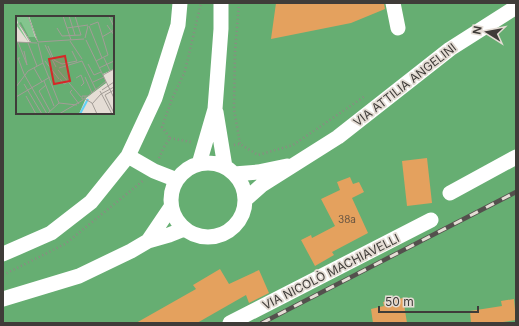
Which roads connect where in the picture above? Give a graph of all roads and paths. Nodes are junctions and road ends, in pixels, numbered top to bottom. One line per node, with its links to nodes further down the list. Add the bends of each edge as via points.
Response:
1 (180, 3): 9 (street, via 178,25 155,98)
2 (221, 3): 7 (street)
3 (239, 3): 8 (path, via 234,109 240,144 258,155)
4 (393, 3): 6 (street)
5 (516, 7): 12 (street, VIA ATTILIA ANGELINI, via 450,49 338,137)
6 (398, 28)
7 (216, 109): 11 (street); 13 (street)
8 (293, 145)
9 (128, 156): 14 (street, via 154,171); 21 (street, via 91,202 51,233)
10 (516, 157): 15 (street)
11 (199, 164): 13 (street, via 217,164); 14 (street, via 187,170)
12 (296, 165): 13 (street, VIA ATTILIA ANGELINI, via 258,172); 16 (street, VIA ATTILIA ANGELINI, via 262,186)
13 (230, 170): 16 (street, via 240,182)
14 (177, 180): 17 (street, via 173,188)
15 (450, 193)
16 (246, 200): 19 (street, via 240,220 233,229 224,234 203,237)
17 (171, 207): 19 (street); 20 (street)
18 (431, 220): 23 (street, VIA NICOLÒ MACHIAVELLI)
19 (184, 229): 20 (street)
20 (148, 241): 22 (street, via 79,276)
21 (3, 254)
22 (3, 299)
23 (230, 323)

